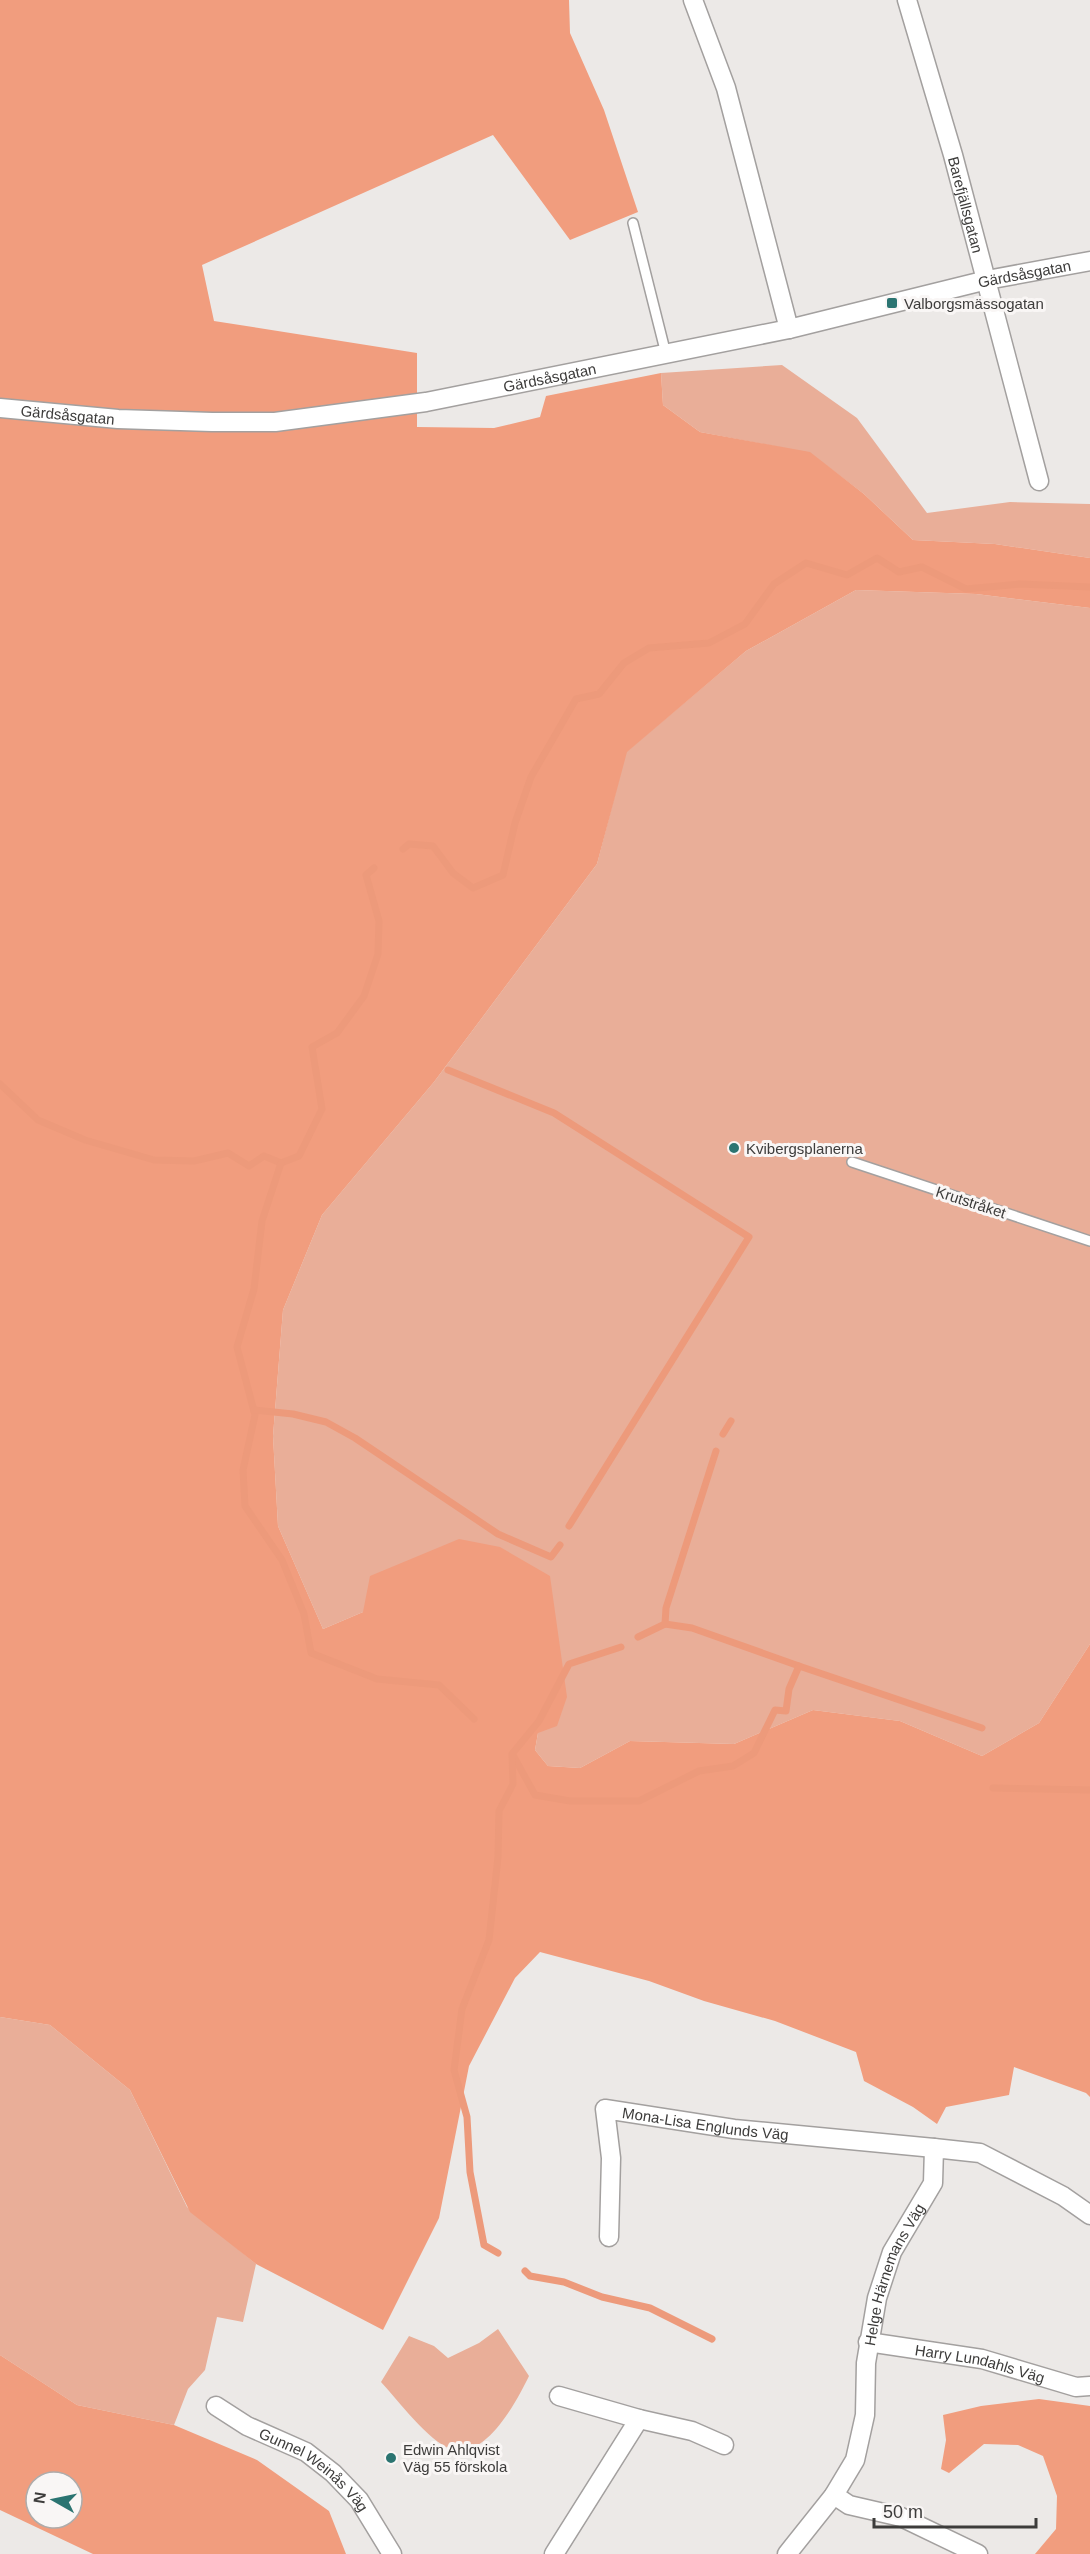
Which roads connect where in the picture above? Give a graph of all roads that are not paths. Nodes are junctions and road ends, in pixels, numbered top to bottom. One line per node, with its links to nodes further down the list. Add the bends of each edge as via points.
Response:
1 (693, 0): 6 (street, via 726,88)
2 (907, 0): 5 (street, Barefjällsgatan)
3 (633, 223): 7 (lane)
4 (1090, 261): 5 (street, Gärdsåsgatan)
5 (987, 280): 6 (street, Gärdsåsgatan); 9 (street, Barefjällsgatan)
6 (789, 329): 7 (street, Gärdsåsgatan)
7 (666, 354): 8 (street, Gärdsåsgatan, via 460,397 275,422 160,422)
8 (0, 408)
9 (1039, 481)
10 (852, 1162): 11 (lane, Krutstråket)
11 (1090, 1241)
12 (934, 2148): 13 (street, via 980,2153 1063,2196); 14 (street, Mona-Lisa Englunds Väg, via 734,2129 605,2109 611,2158); 15 (street, Helge Härnemans Väg, via 933,2183 892,2252)
13 (1090, 2215)
14 (609, 2237)
15 (868, 2342): 16 (street, Harry Lundahls Väg, via 982,2359 1076,2387); 21 (street, Helge Härnemans Väg, via 865,2415 855,2460)
16 (1090, 2386)
17 (559, 2396): 19 (street)
18 (216, 2406): 22 (street, Gunnel Weinås Väg, via 248,2426 306,2452 333,2473 359,2500)
19 (639, 2419): 20 (street, via 692,2431); 23 (street)
20 (724, 2445)
21 (834, 2495): 24 (street, Helge Härnemans Väg); 25 (street, via 849,2505 901,2517)
22 (392, 2554)
23 (554, 2554)
24 (787, 2554)
25 (978, 2554)

